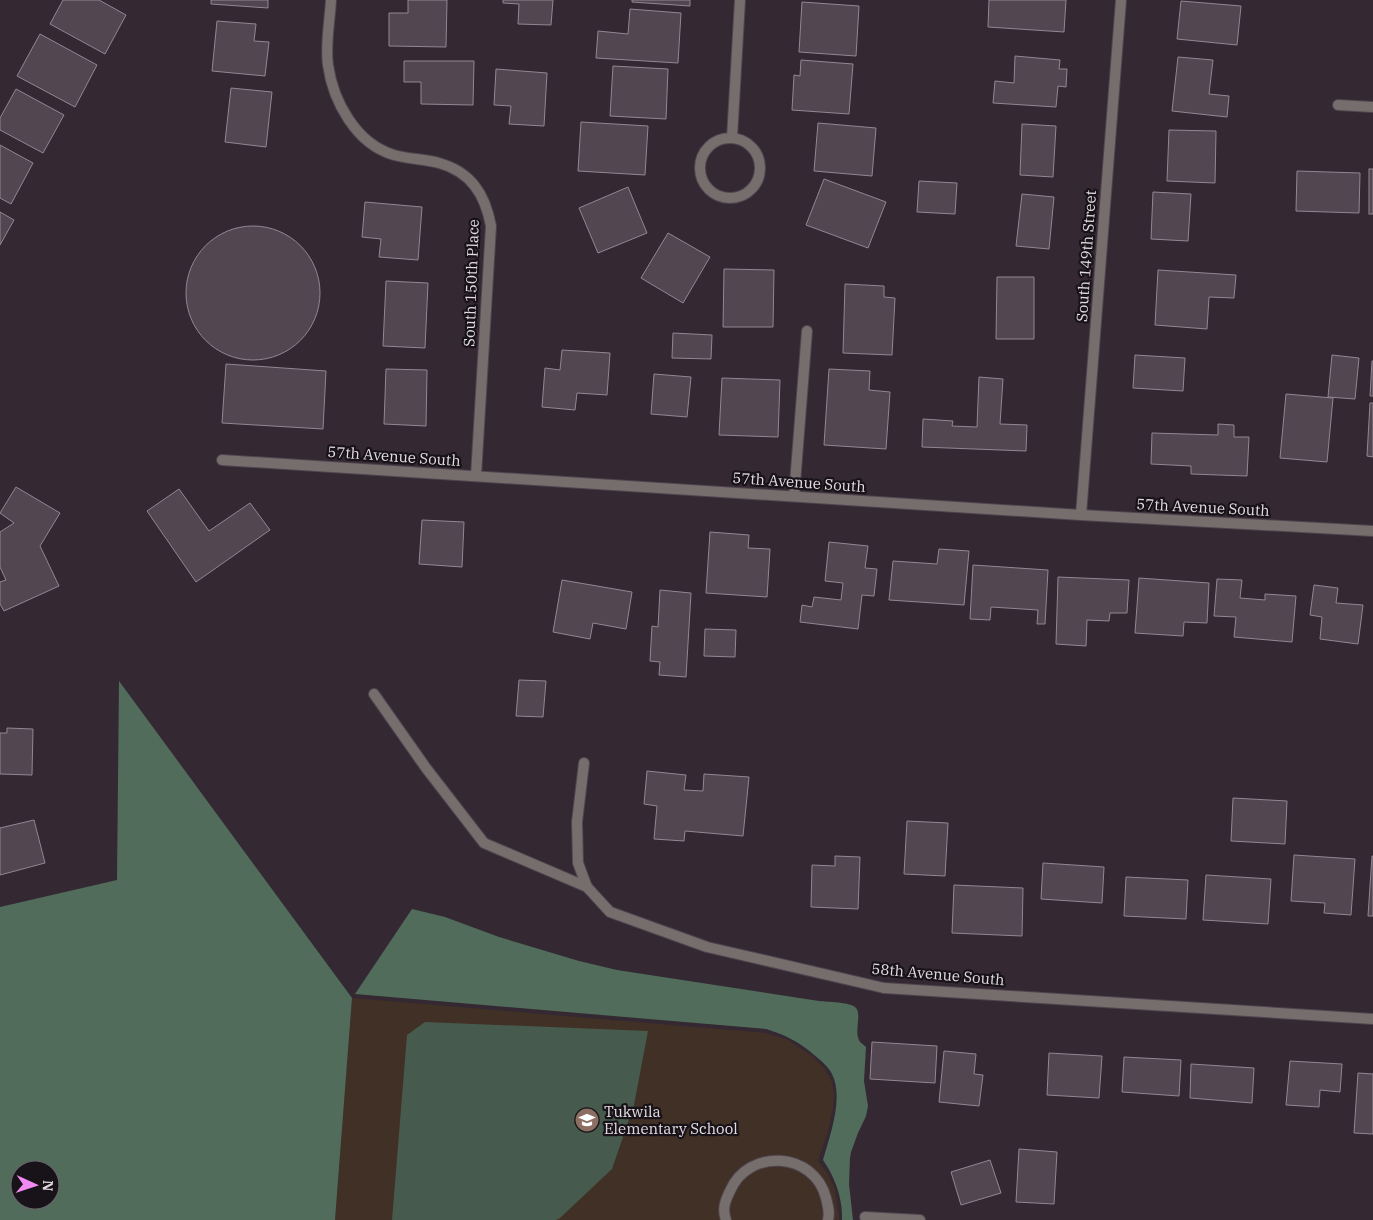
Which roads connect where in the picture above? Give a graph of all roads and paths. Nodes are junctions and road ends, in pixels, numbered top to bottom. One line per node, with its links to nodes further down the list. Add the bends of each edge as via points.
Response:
1 (331, 0): 9 (street, South 150th Place, via 328,64 334,91 346,116 377,148 459,171 473,182 488,210 491,226)
2 (740, 0): 6 (street)
3 (1121, 0): 11 (street, South 149th Street)
4 (1338, 105): 5 (street)
5 (1373, 106)
6 (732, 138): 6 (street, via 720,139 710,145 700,166 708,188 728,198 750,190 760,170 759,158 753,148)
7 (808, 331): 10 (street)
8 (222, 460): 9 (street, 57th Avenue South)
9 (476, 476): 10 (street, 57th Avenue South)
10 (794, 496): 11 (street, 57th Avenue South)
11 (1081, 515): 12 (street, 57th Avenue South)
12 (1373, 531)
13 (374, 694): 15 (street, via 484,843)
14 (584, 763): 15 (street, 58th Avenue South, via 577,822 578,863)
15 (587, 887): 16 (street, 58th Avenue South, via 610,912 707,947 884,988)
16 (1373, 1019)
17 (865, 1217): 20 (street)
18 (726, 1220): 19 (street, via 724,1204 732,1184 744,1171 763,1162 777,1160 800,1165 819,1181 826,1195 830,1213)
19 (828, 1220)
20 (920, 1220)

